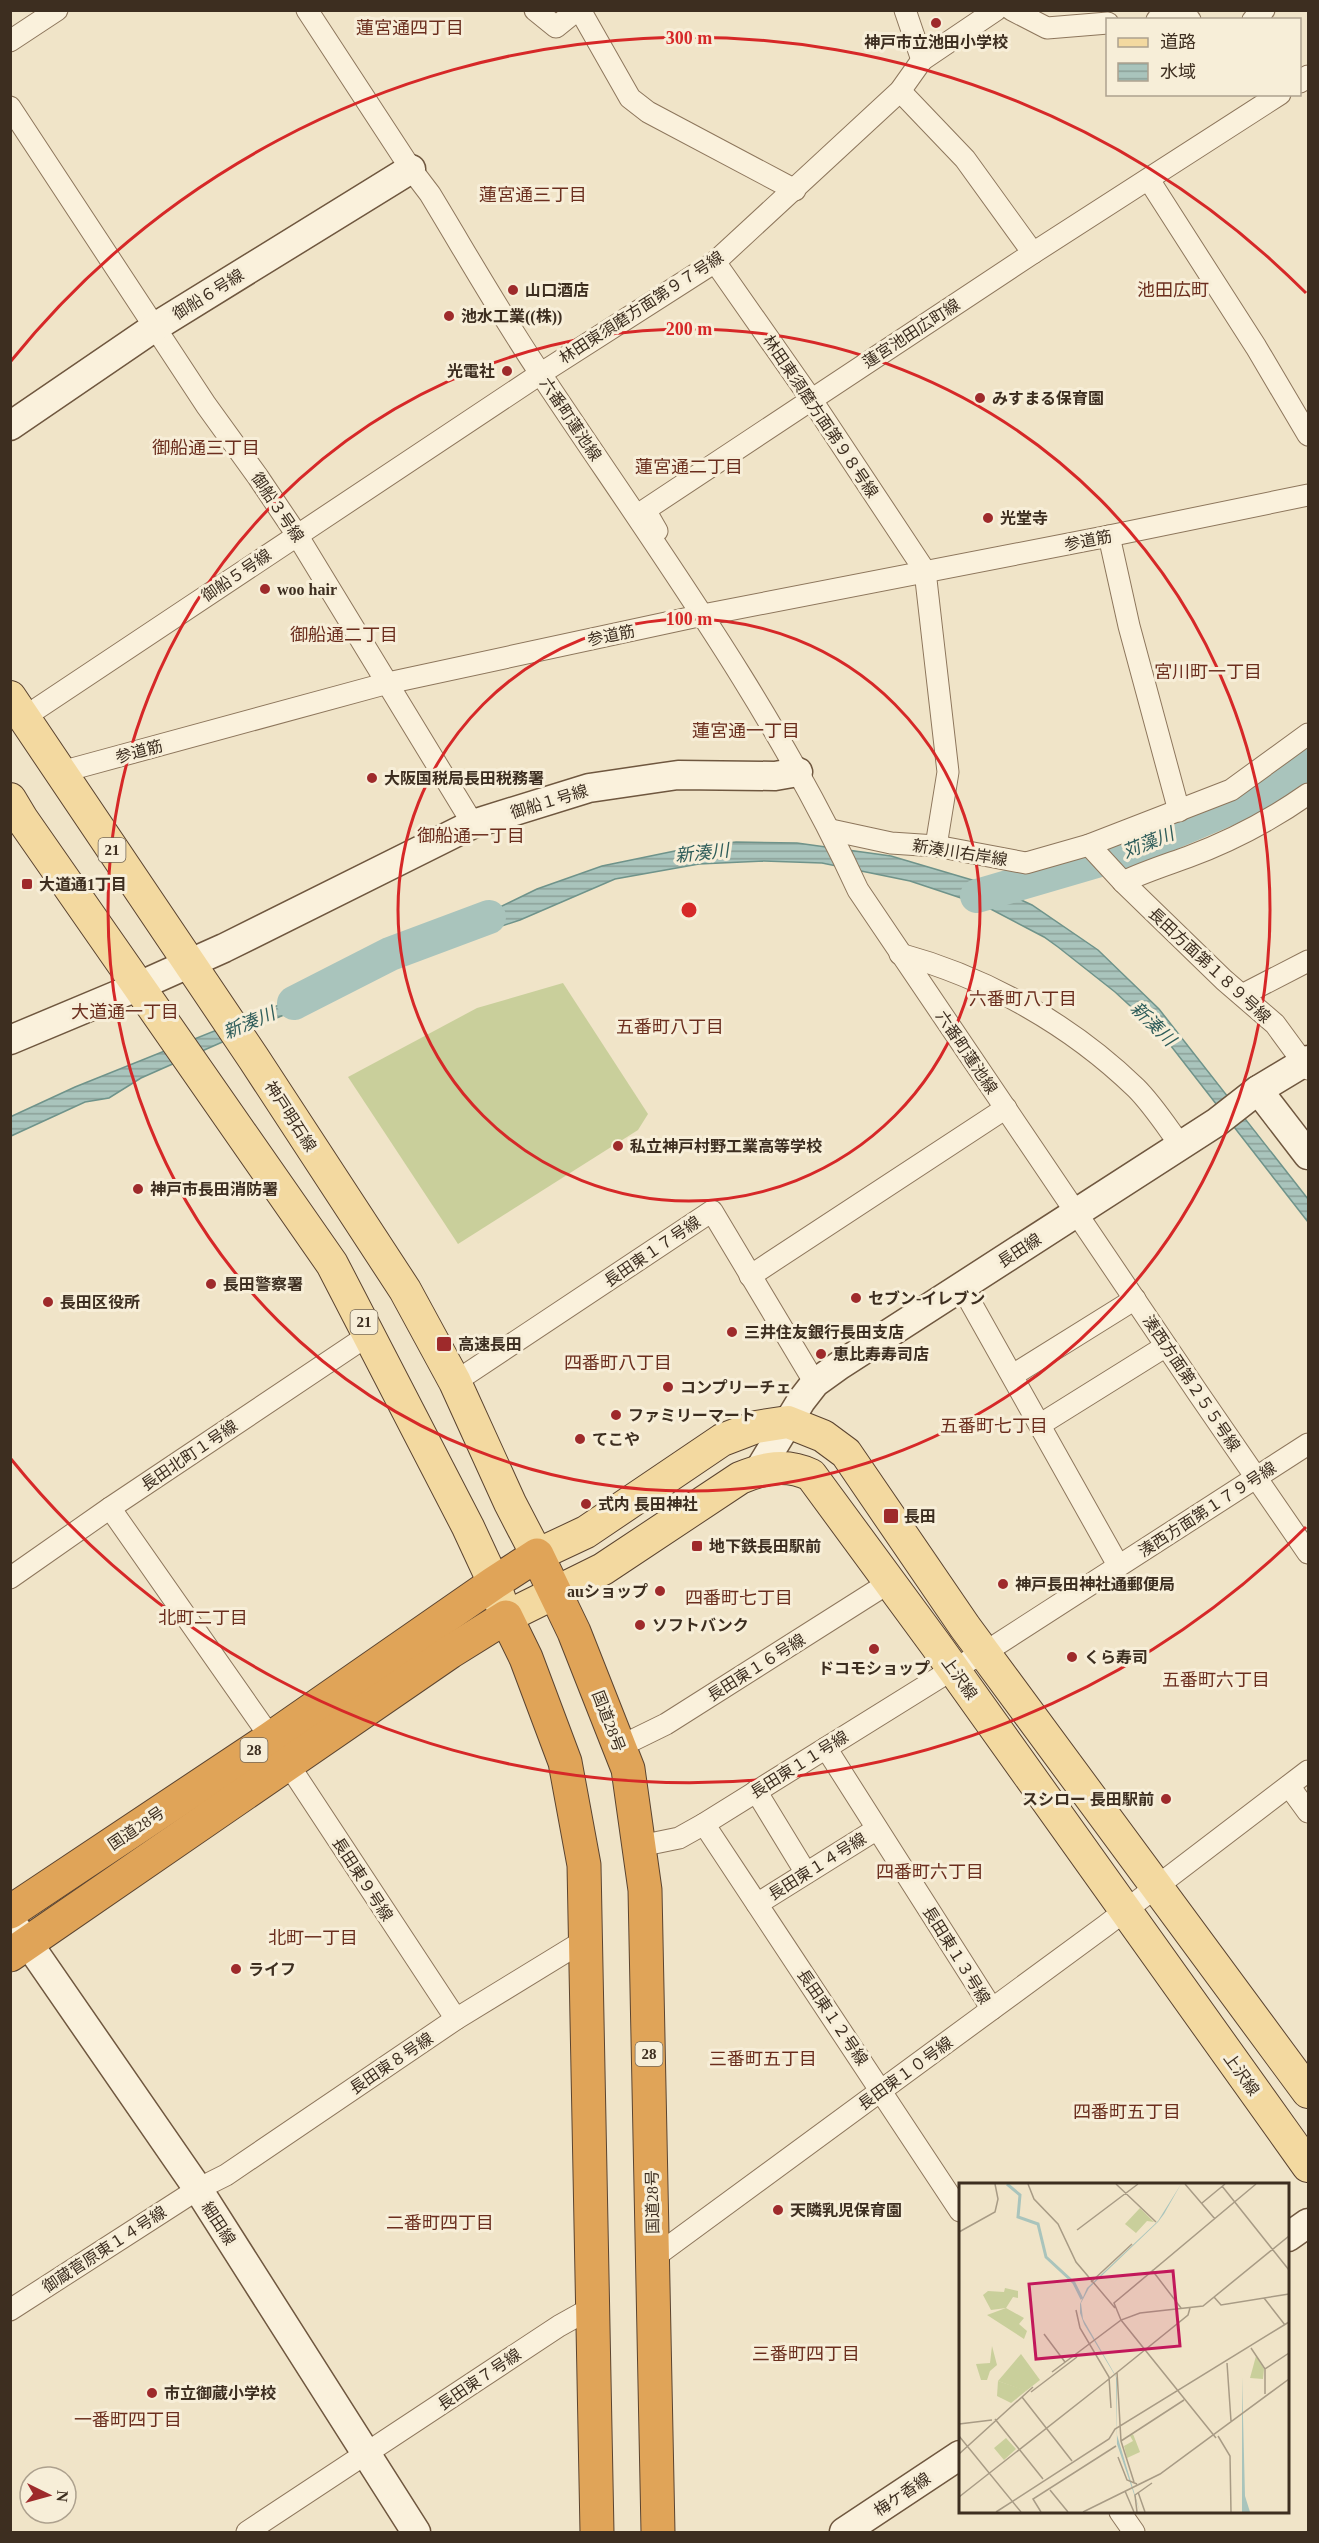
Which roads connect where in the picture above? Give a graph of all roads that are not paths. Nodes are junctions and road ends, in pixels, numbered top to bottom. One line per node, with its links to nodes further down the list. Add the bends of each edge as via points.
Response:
1 (57, 10): 9 (street)
2 (307, 10): 14 (street, 六番町蓮池線)
3 (535, 10): 4 (street, via 556,27)
4 (579, 10): 16 (street, via 630,98 648,112)
5 (905, 10): 10 (street)
6 (996, 10): 10 (street)
7 (1012, 10): 8 (street, via 1047,28)
8 (1106, 23)
9 (10, 41)
10 (922, 60): 11 (street, 林田東須磨方面第９７号線)
11 (900, 91): 16 (street, 林田東須磨方面第９７号線); 17 (street, via 965,159)
12 (1277, 96): 15 (street, 蓮宮池田広町線)
13 (10, 107): 19 (street, 御船３号線)
14 (411, 169): 19 (street, 御船６号線); 20 (street, 六番町蓮池線)
15 (1149, 180): 17 (street, 蓮宮池田広町線); 23 (street)
16 (795, 190): 18 (street, 林田東須磨方面第９７号線)
17 (1033, 253): 21 (street, 蓮宮池田広町線)
18 (715, 262): 20 (street, 林田東須磨方面第９７号線); 21 (street, 林田東須磨方面第９８号線)
19 (155, 327): 22 (street, 御船６号線); 25 (street, 御船３号線)
20 (540, 374): 25 (street, 御船５号線); 28 (street, 六番町蓮池線)
21 (811, 399): 27 (street, 林田東須磨方面第９８号線); 28 (street, 蓮宮池田広町線, via 645,510)
22 (10, 426)
23 (1308, 435)
24 (1308, 495): 26 (street, 参道筋)
25 (297, 535): 29 (street, 御船３号線); 30 (street, 御船５号線)
26 (1109, 536): 27 (street, 参道筋); 35 (street)
27 (925, 571): 28 (street, 参道筋); 40 (street, via 948,772)
28 (703, 615): 29 (street, 参道筋); 33 (street, 六番町蓮池線)
29 (388, 683): 32 (street, 参道筋); 37 (street, 御船３号線)
30 (17, 707): 32 (main road, 神戸明石線 / 21)
31 (1308, 734): 35 (street, 新湊川右岸線, via 1231,790)
32 (61, 772): 44 (main road, 神戸明石線 / 21)
33 (798, 772): 37 (street, 御船１号線, via 775,776 678,775 589,788); 38 (street, 六番町蓮池線)
34 (1308, 794): 41 (street, via 1244,833 1187,857)
35 (1179, 811): 39 (street, 新湊川右岸線)
36 (14, 815): 46 (main road, 21)
37 (473, 824): 44 (street, 御船１号線)
38 (831, 830): 40 (street, 新湊川右岸線, via 891,843); 42 (street, 六番町蓮池線, via 858,890)
39 (1089, 845): 40 (street, 新湊川右岸線, via 1026,863); 41 (street, 長田方面第１８９号線)
40 (936, 846)
41 (1117, 876): 45 (street, 長田方面第１８９号線)
42 (900, 954): 50 (street, 六番町蓮池線); 51 (street, via 931,962 1027,1005 1087,1045 1137,1090)
43 (1308, 961): 45 (street)
44 (194, 974): 46 (street, 御船１号線); 60 (main road, 神戸明石線 / 21, via 405,1290)
45 (1242, 995): 48 (street, 長田方面第１８９号線, via 1275,1024)
46 (146, 996): 47 (street, 御船１号線); 57 (main road, 21, via 332,1264)
47 (10, 1040)
48 (1307, 1064): 49 (street, 長田線)
49 (1258, 1090): 51 (street, 長田線); 52 (street)
50 (1006, 1108): 53 (street, 六番町蓮池線); 54 (street)
51 (1181, 1146): 53 (street, 長田線)
52 (1308, 1155)
53 (1078, 1213): 55 (street, 長田線); 56 (street, 湊西方面第２５５号線)
54 (750, 1276): 60 (street, 長田東１７号線, via 712,1211); 61 (street, 長田東１７号線)
55 (962, 1287): 59 (street); 61 (street, 長田線)
56 (1135, 1299): 58 (street, 湊西方面第２５５号線); 59 (street)
57 (370, 1334): 67 (street, 長田北町１号線); 73 (main road, 21)
58 (1166, 1346): 63 (street); 66 (street, 湊西方面第２５５号線)
59 (1013, 1375): 63 (street)
60 (455, 1382): 69 (main road, 神戸明石線 / 21)
61 (815, 1383): 62 (street, 長田線)
62 (788, 1422): 65 (street, 長田線); 69 (main road, via 756,1427 722,1440 586,1532); 76 (main road, via 823,1436 846,1453)
63 (1041, 1424): 70 (street)
64 (1308, 1444): 66 (street, 湊西方面第１７９号線)
65 (759, 1470): 72 (main road, 上沢線, via 789,1468 811,1474); 74 (main road, 上沢線, via 740,1478 603,1569)
66 (1255, 1476): 68 (street, 湊西方面第２５５号線); 70 (street, 湊西方面第１７９号線)
67 (110, 1508): 71 (street, 長田北町１号線); 78 (street, 長田東９号線)
68 (1308, 1553)
69 (537, 1555): 73 (highway, 国道28号 / 28); 74 (highway, 国道28号 / 28)
70 (1118, 1565): 76 (street, 湊西方面第１７９号線)
71 (10, 1578)
72 (890, 1582): 77 (main road, 上沢線); 79 (street, 長田東１６号線, via 666,1724)
73 (494, 1583): 75 (main road, 21); 78 (highway, 国道28号 / 28)
74 (554, 1592): 75 (main road, 上沢線); 79 (highway, 国道28号 / 28)
75 (506, 1617): 81 (highway, 国道28号 / 28); 95 (highway, via 526,1658 565,1762 584,1865)
76 (984, 1653): 77 (street, 長田東１１号線); 90 (main road)
77 (953, 1668): 80 (street, 長田東１１号線); 92 (main road, 上沢線)
78 (271, 1738): 81 (street, 長田東９号線); 93 (highway, 国道28号 / 28)
79 (619, 1747): 88 (highway, 国道28号 / 28, via 628,1769)
80 (826, 1748): 84 (street, 長田東１１号線); 87 (street, 長田東１３号線)
81 (288, 1766): 94 (highway, 国道28号 / 28); 97 (street, 長田東９号線)
82 (1308, 1771): 83 (street, 長田東１０号線)
83 (1289, 1786): 85 (street); 90 (street, 長田東１０号線)
84 (756, 1791): 86 (street, 長田東１１号線); 89 (street)
85 (1308, 1812)
86 (704, 1824): 88 (street, 長田東１１号線, via 679,1838); 91 (street, 長田東１２号線)
87 (877, 1829): 89 (street, 長田東１４号線); 96 (street, 長田東１３号線)
88 (640, 1846): 105 (highway, 国道28号 / 28, via 645,1890)
89 (806, 1873): 91 (street, 長田東１４号線)
90 (1157, 1887): 92 (street, 長田東１０号線); 99 (main road)
91 (758, 1904): 98 (street, 長田東１２号線)
92 (1125, 1911): 96 (street, 長田東１０号線); 100 (main road, 上沢線)
93 (10, 1912)
94 (16, 1940): 101 (street, 細田線)
95 (585, 1940): 97 (street, 長田東８号線); 106 (highway)
96 (992, 2009): 98 (street, 長田東１０号線)
97 (456, 2019): 101 (street, 長田東８号線, via 226,2175)
98 (882, 2091): 102 (street, 長田東１２号線); 105 (street, 長田東１０号線)
99 (1308, 2092)
100 (1308, 2166)
101 (198, 2189): 107 (street, 御蔵菅原東１４号線); 108 (street, 細田線)
102 (959, 2209)
103 (1308, 2223): 104 (street)
104 (1289, 2236)
105 (653, 2258): 114 (highway, 国道28号 / 28)
106 (593, 2307): 108 (street, 長田東７号線); 113 (highway)
107 (10, 2310)
108 (367, 2454): 111 (street, 長田東７号線); 112 (street, 細田線)
109 (959, 2456): 115 (street, 梅ケ香線)
110 (1121, 2513): 116 (street)
111 (247, 2532)
112 (416, 2532)
113 (597, 2532)
114 (658, 2532)
115 (844, 2532)
116 (1134, 2532)

